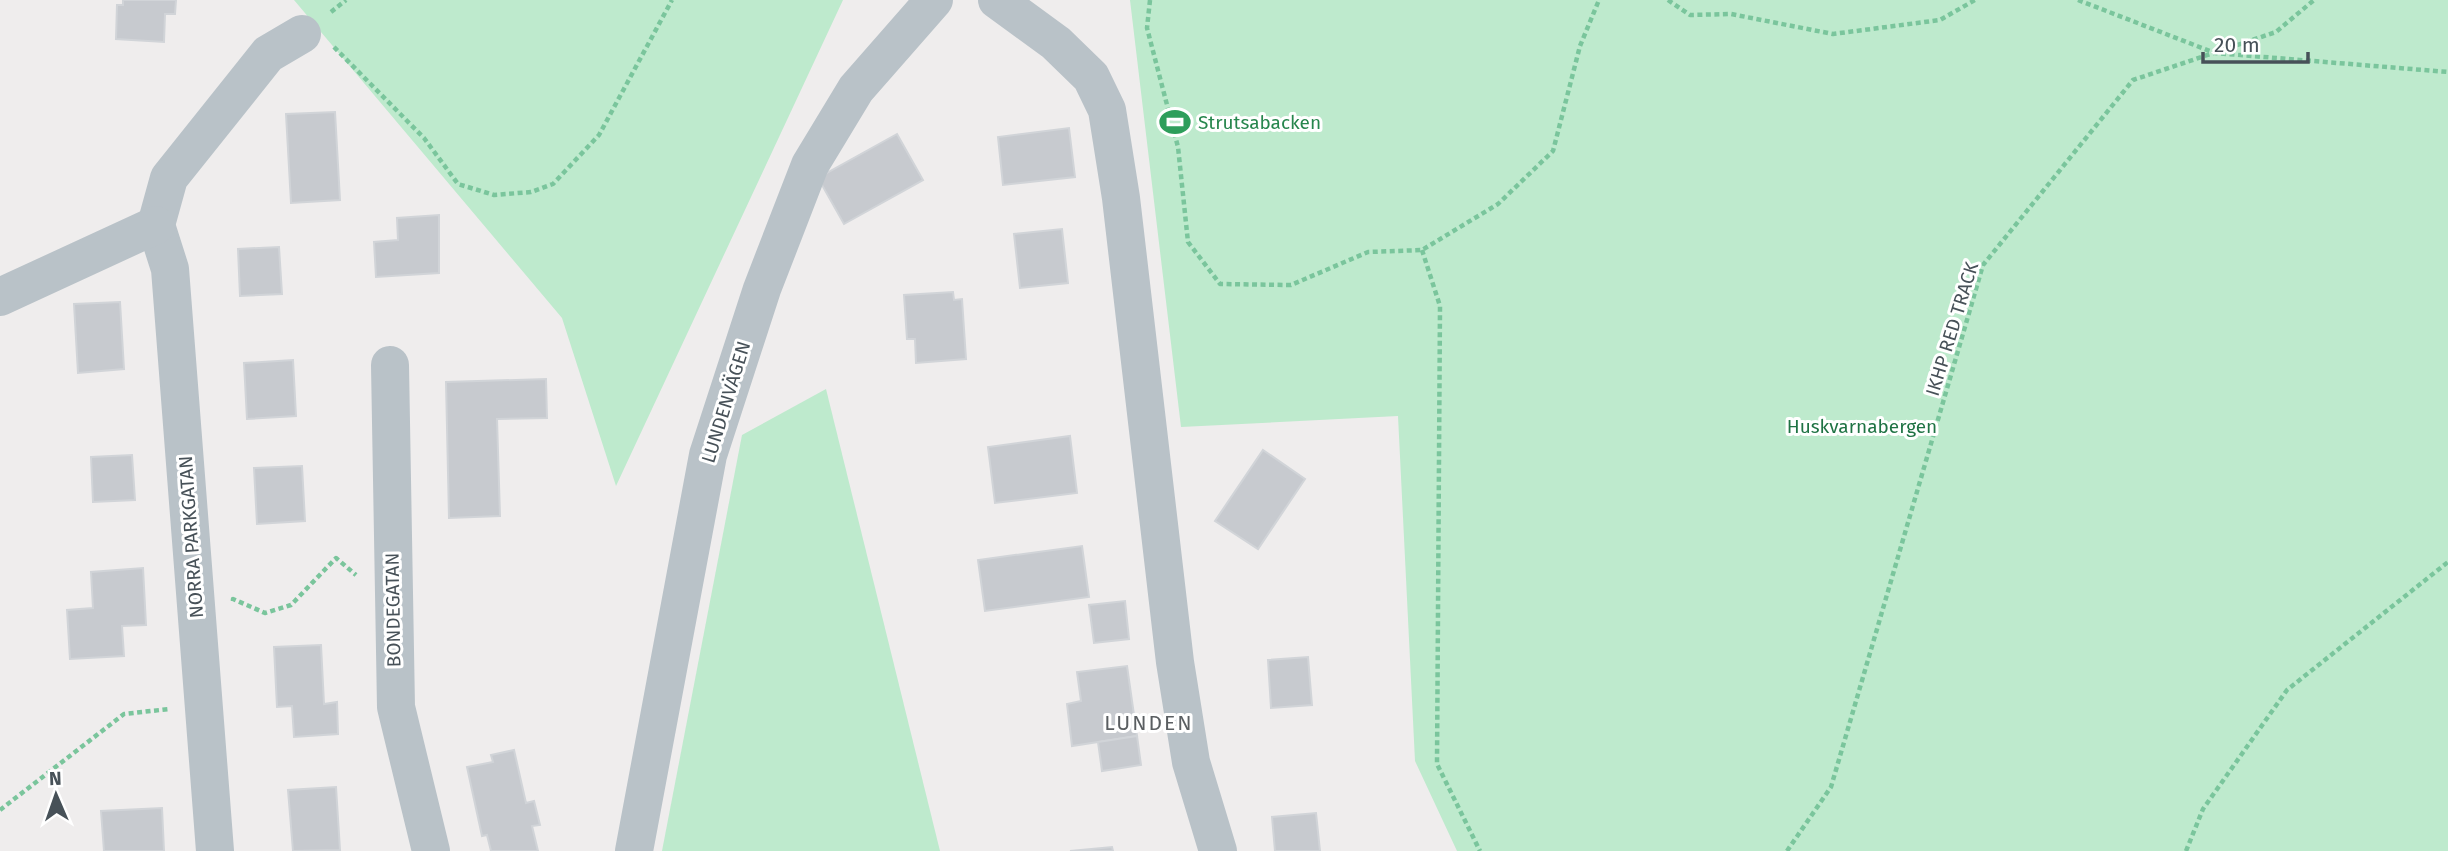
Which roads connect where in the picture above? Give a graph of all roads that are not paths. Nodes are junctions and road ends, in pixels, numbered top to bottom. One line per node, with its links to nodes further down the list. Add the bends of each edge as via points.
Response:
1 (934, 0): 9 (street, LUNDENVÄGEN, via 856,89 810,165 762,289 708,455)
2 (997, 0): 10 (street, via 1056,43 1091,77 1107,110 1175,662 1191,762)
3 (302, 33): 4 (street, via 268,54 169,178)
4 (156, 225): 5 (street); 7 (street, NORRA PARKGATAN, via 170,269)
5 (0, 297)
6 (390, 365): 8 (street, BONDEGATAN, via 396,708)
7 (215, 851)
8 (431, 851)
9 (634, 851)
10 (1218, 851)

